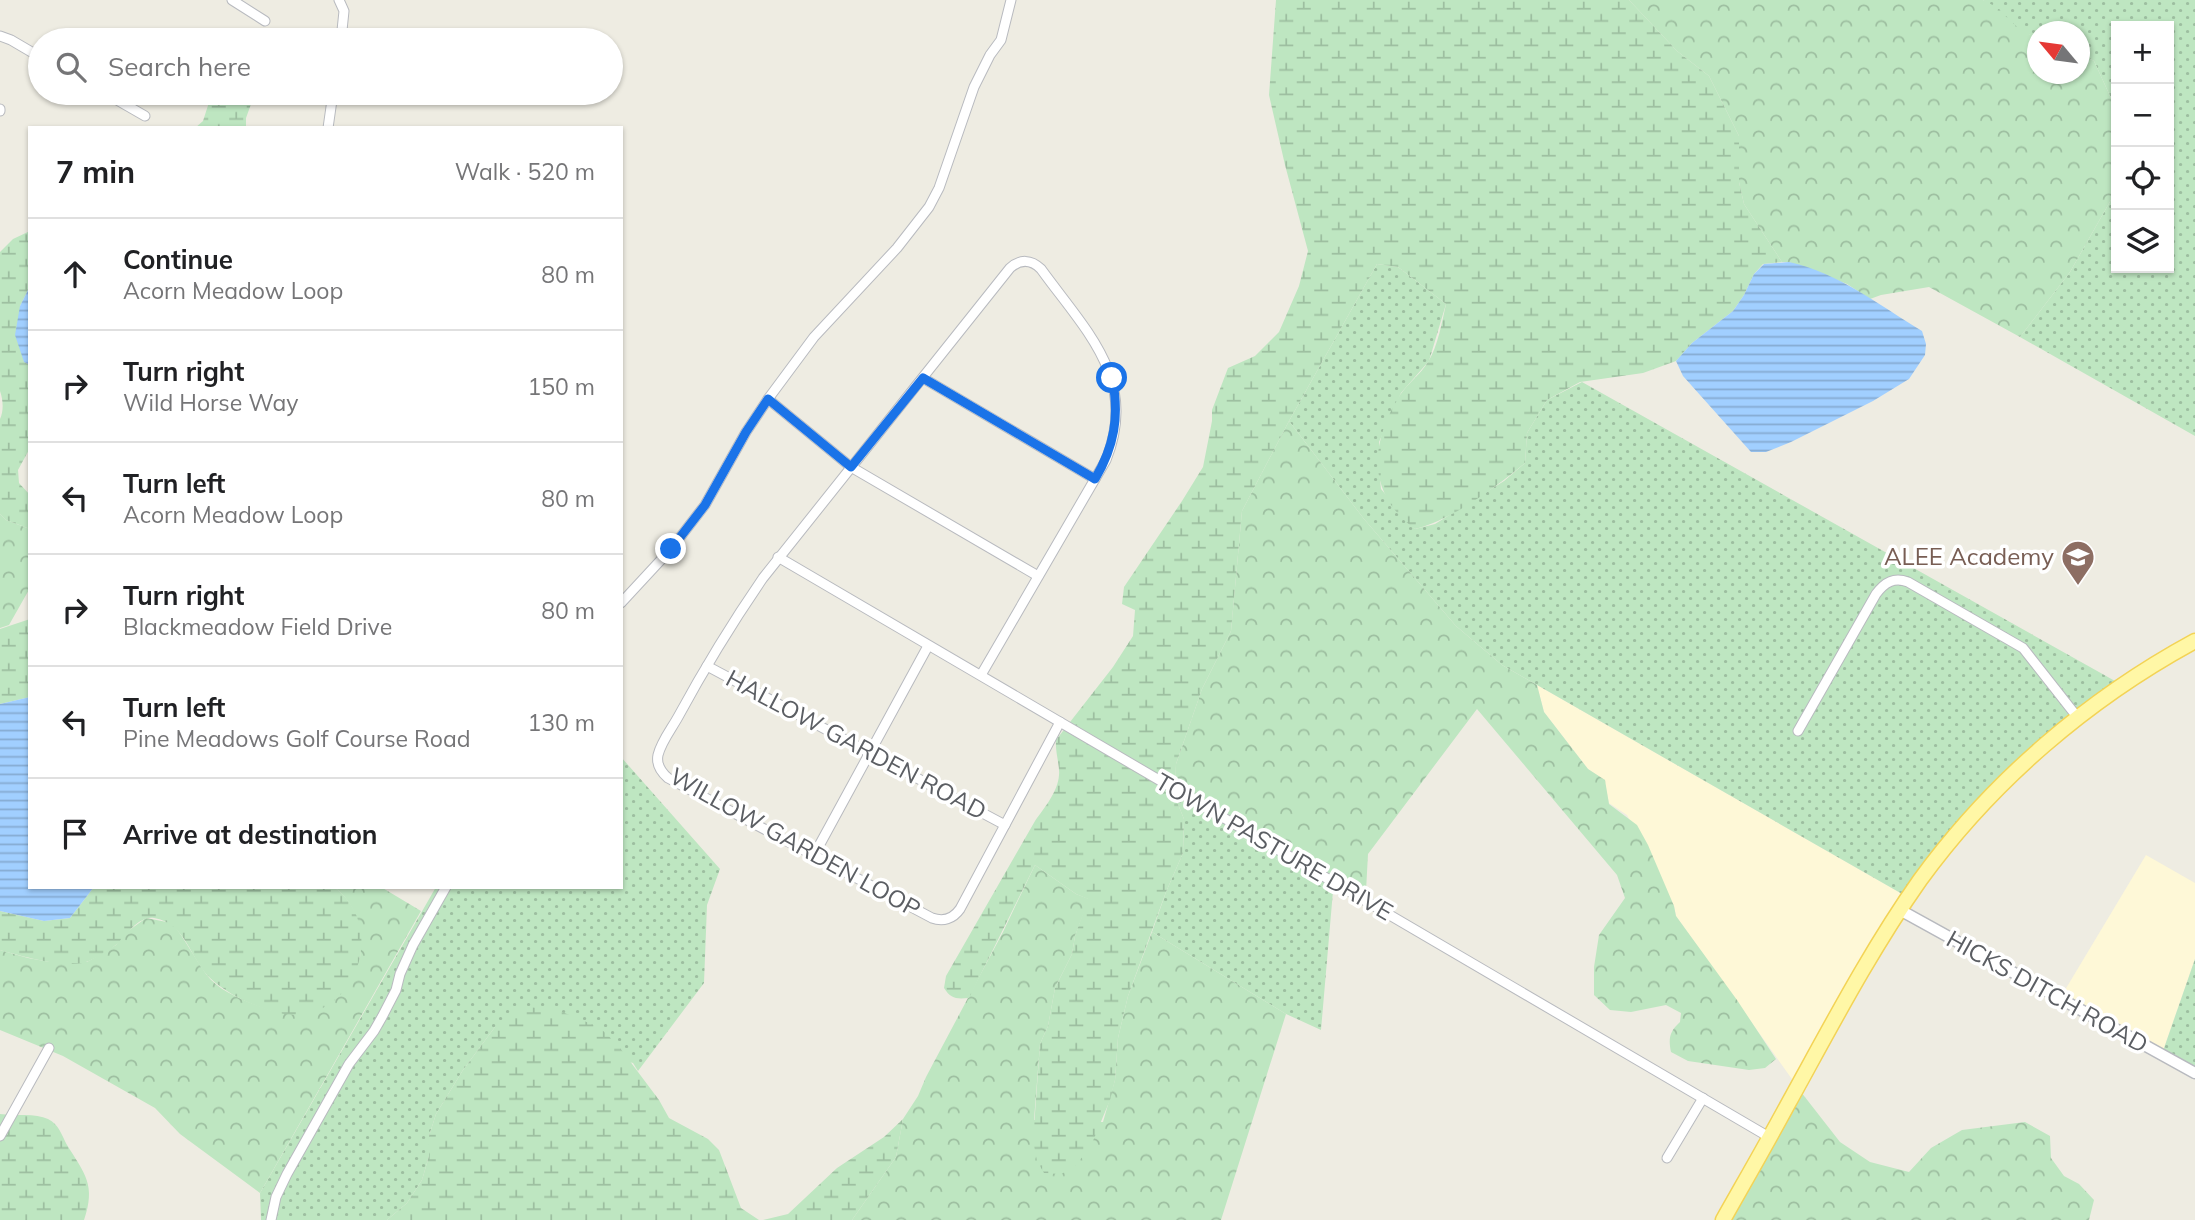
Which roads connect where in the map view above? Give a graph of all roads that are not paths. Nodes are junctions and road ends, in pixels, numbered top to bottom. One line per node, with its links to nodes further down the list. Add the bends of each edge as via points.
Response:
1 (232, 0): 4 (street)
2 (338, 0): 5 (street, via 344,12)
3 (1012, 0): 13 (street, via 1001,40 974,88 929,207 814,337)
4 (265, 21)
5 (342, 28)
6 (0, 36): 7 (street)
7 (28, 51)
8 (126, 105): 10 (street)
9 (331, 105): 11 (street)
10 (145, 116)
11 (328, 126)
12 (923, 378): 14 (street, WILLOW GARDEN LOOP); 15 (street); 15 (street, WILLOW GARDEN LOOP, via 1012,266 1024,261 1036,264 1100,349 1112,378 1115,430)
13 (768, 399): 14 (street); 18 (street, via 705,505)
14 (851, 467): 16 (street, WILLOW GARDEN LOOP); 17 (street)
15 (1095, 479): 17 (street)
16 (778, 557): 20 (street, TOWN PASTURE DRIVE); 21 (street, WILLOW GARDEN LOOP)
17 (1038, 576): 22 (street)
18 (623, 601)
19 (2195, 641): 23 (main road, via 2132,678)
20 (928, 646): 22 (street, TOWN PASTURE DRIVE); 26 (street)
21 (707, 666): 26 (street, HALLOW GARDEN ROAD); 28 (street, WILLOW GARDEN LOOP, via 660,750 659,768 668,778)
22 (981, 676): 24 (street, TOWN PASTURE DRIVE)
23 (2078, 718): 25 (street, via 2023,648 1897,580 1876,594); 30 (main road, via 1990,798)
24 (1060, 722): 27 (street, WILLOW GARDEN LOOP); 33 (street, TOWN PASTURE DRIVE)
25 (1798, 731)
26 (869, 752): 27 (street, HALLOW GARDEN ROAD); 28 (street)
27 (1005, 825): 28 (street, WILLOW GARDEN LOOP, via 958,912 944,920 934,919)
28 (814, 855)
29 (445, 889): 37 (street, via 413,945 382,1017 349,1063 287,1174 275,1197)
30 (1899, 910): 32 (street, HICKS DITCH ROAD); 35 (main road)
31 (49, 1048): 34 (street)
32 (2195, 1073)
33 (1703, 1098): 35 (street, TOWN PASTURE DRIVE); 36 (street)
34 (0, 1136)
35 (1769, 1137): 38 (main road)
36 (1667, 1158)
37 (271, 1220)
38 (1723, 1220)

